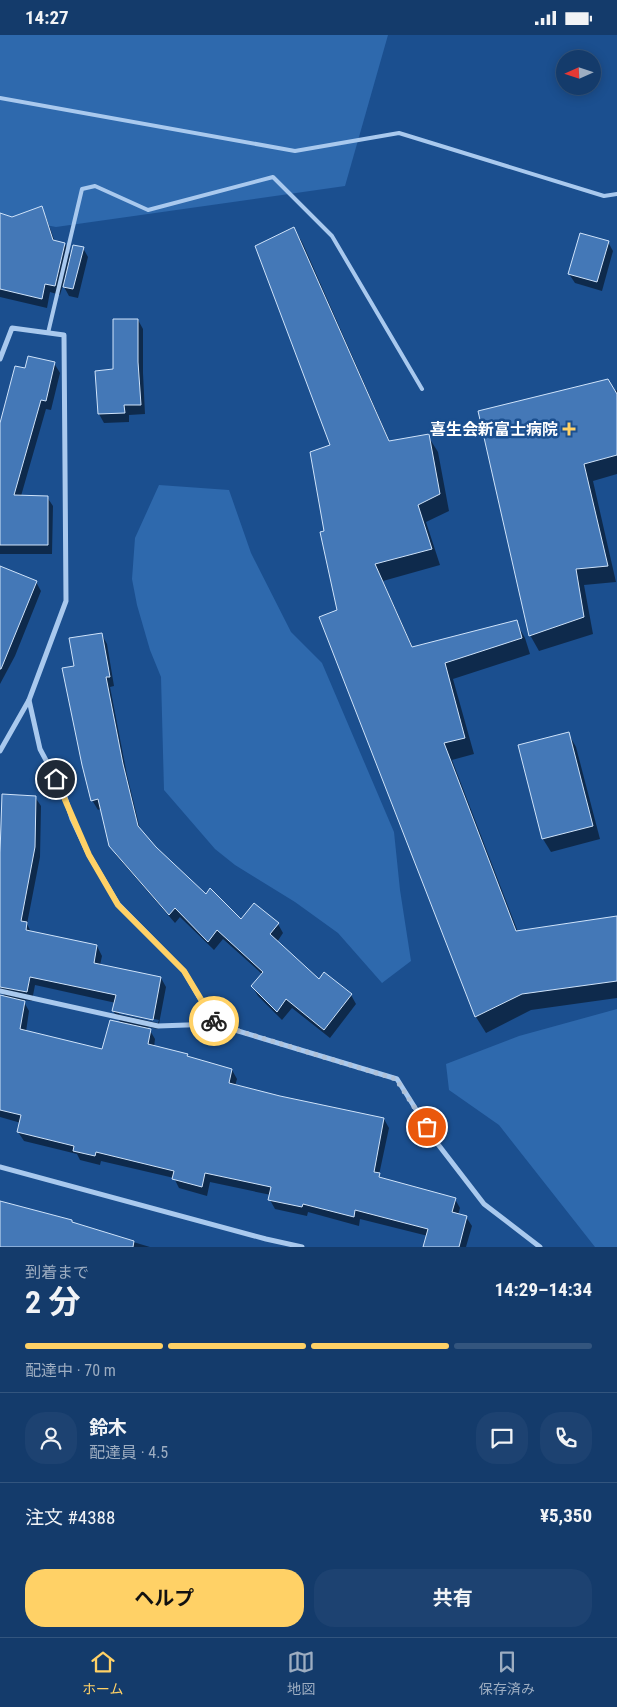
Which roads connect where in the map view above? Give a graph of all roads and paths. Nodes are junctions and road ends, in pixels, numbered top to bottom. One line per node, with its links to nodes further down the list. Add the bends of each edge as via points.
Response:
1 (0, 98): 2 (lane, via 295,151 399,133 604,196)
2 (617, 193)
3 (48, 333): 4 (street, via 12,328); 5 (lane, via 82,189 95,186 148,210 273,177 332,236); 6 (street, via 64,335 66,601)
4 (0, 359)
5 (422, 389)
6 (28, 700): 7 (street); 9 (street, via 40,749 64,794 89,855 118,905 184,971)
7 (0, 751)
8 (0, 991): 9 (street, via 158,1026)
9 (216, 1024): 14 (street, via 396,1079 437,1143 484,1204)
10 (0, 1167): 11 (street)
11 (266, 1239): 12 (street); 13 (street)
12 (264, 1247)
13 (302, 1247)
14 (540, 1247)

